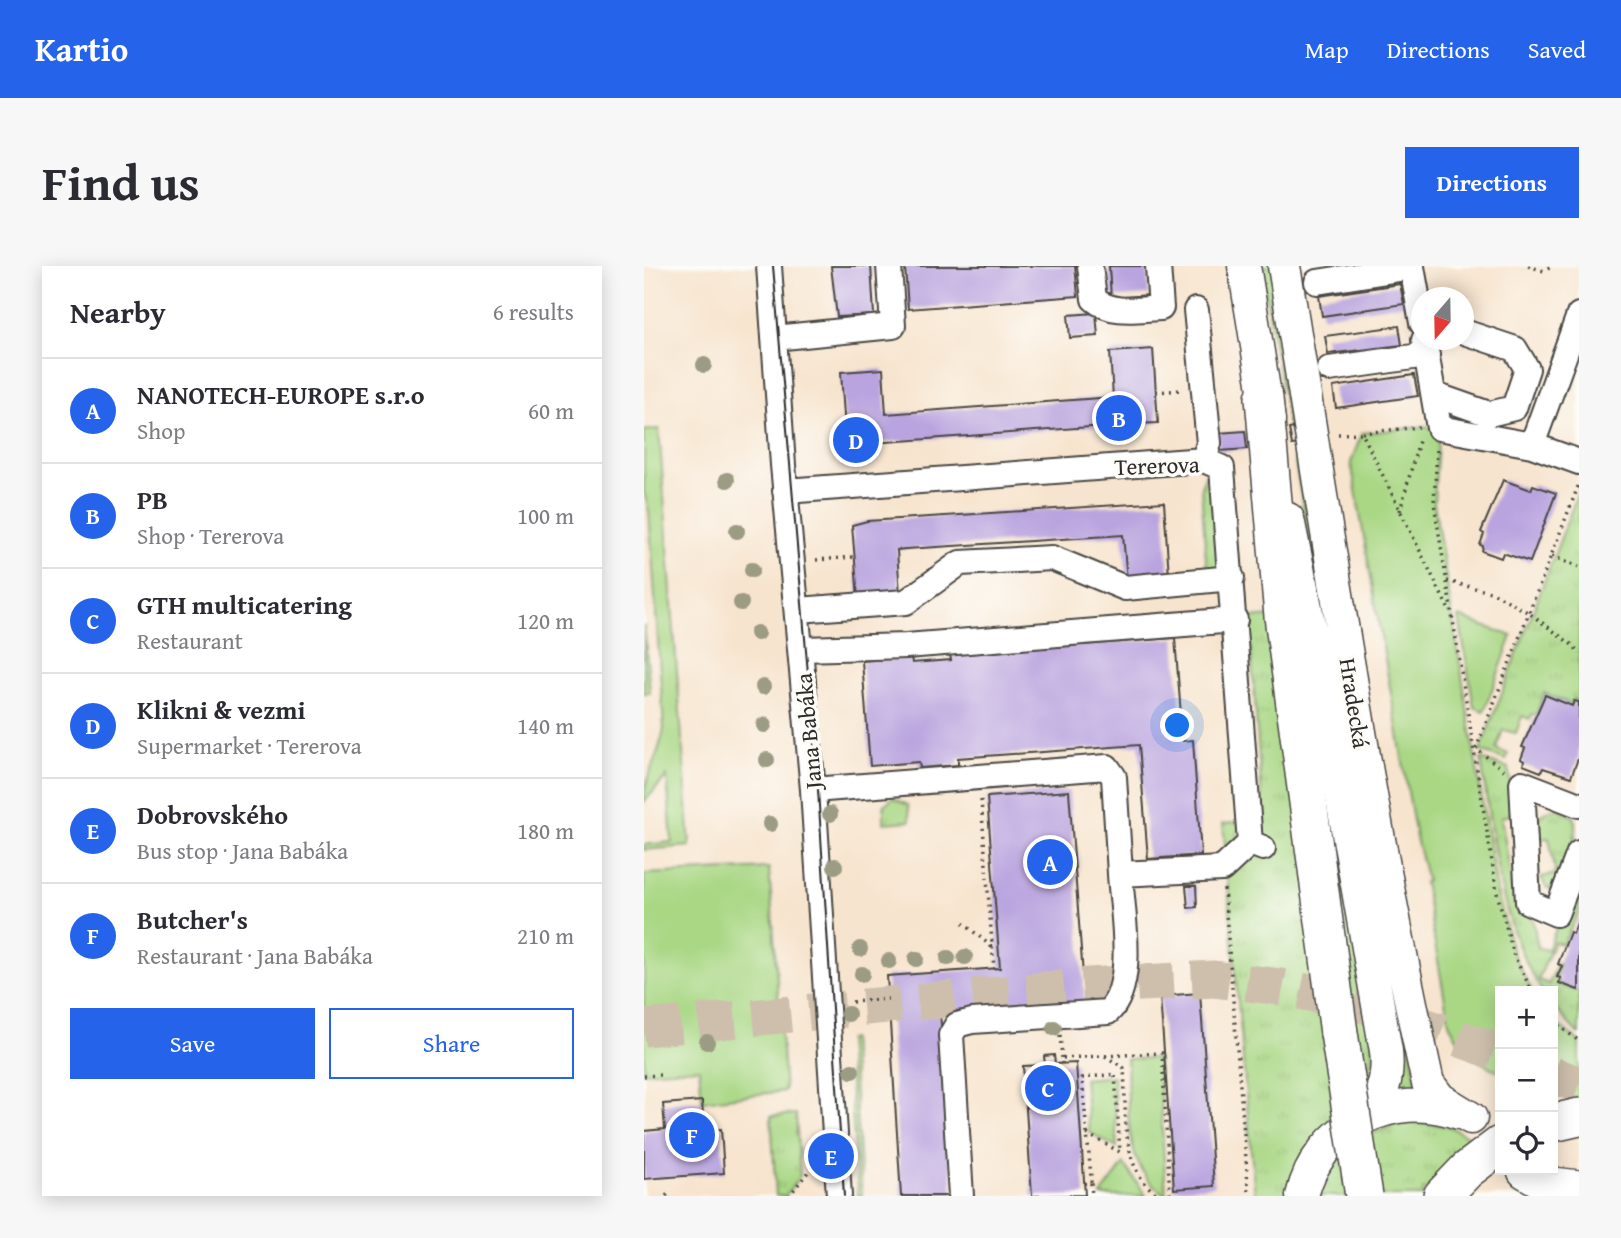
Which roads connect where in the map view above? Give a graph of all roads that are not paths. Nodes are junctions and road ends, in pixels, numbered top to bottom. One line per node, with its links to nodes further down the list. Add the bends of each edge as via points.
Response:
1 (769, 266): 13 (street, Jana Babáka)
2 (889, 266): 13 (street, via 894,326)
3 (1090, 266): 4 (street, via 1094,299 1114,309 1161,308)
4 (1158, 266)
5 (1244, 266): 18 (main road, Hradecká)
6 (1284, 266): 33 (main road, Hradecká, via 1402,965 1428,1083 1440,1099)
7 (1412, 267): 8 (street); 9 (street)
8 (1317, 282)
9 (1416, 287)
10 (1196, 310): 20 (street, via 1209,443)
11 (1579, 315): 19 (street)
12 (1474, 335): 17 (street, via 1515,349 1527,369 1514,408 1489,414)
13 (774, 338): 22 (street, Jana Babáka)
14 (1413, 350): 16 (street)
15 (1427, 350): 17 (street)
16 (1329, 369)
17 (1435, 394): 19 (street, via 1439,428)
18 (1264, 398): 32 (main road, Hradecká, via 1326,707 1387,1051 1382,1092); 43 (highway, bridge, via 1283,616)
19 (1532, 445): 21 (street)
20 (1204, 460): 22 (street, Tererova); 23 (street, Tererova, via 1222,468)
21 (1579, 462)
22 (785, 491): 24 (street, Jana Babáka)
23 (1232, 578): 24 (street, via 1125,588 1052,558 960,564 906,602); 25 (street, Tererova)
24 (798, 610): 26 (street, Jana Babáka)
25 (1235, 620): 26 (street, via 906,646); 30 (street, Tererova, via 1256,846 1222,869)
26 (802, 649): 27 (street, Jana Babáka)
27 (813, 790): 30 (street, via 1107,767 1114,777); 41 (street, Jana Babáka)
28 (1579, 805): 29 (street, via 1522,783 1528,902 1556,914)
29 (1579, 853)
30 (1120, 874): 42 (street, via 1126,972 1108,1012 972,1021 957,1025 951,1035)
31 (1579, 1117): 34 (highway)
32 (1362, 1118): 33 (main road, via 1415,1105); 40 (main road, via 1324,1150)
33 (1471, 1118): 35 (main road)
34 (1558, 1122)
35 (1495, 1139)
36 (1495, 1147): 44 (highway)
37 (1525, 1175): 45 (main road)
38 (1533, 1175): 39 (highway, via 1553,1186)
39 (1579, 1189)
40 (1302, 1193)
41 (839, 1196)
42 (961, 1196)
43 (1364, 1196)
44 (1442, 1196)
45 (1531, 1196)

